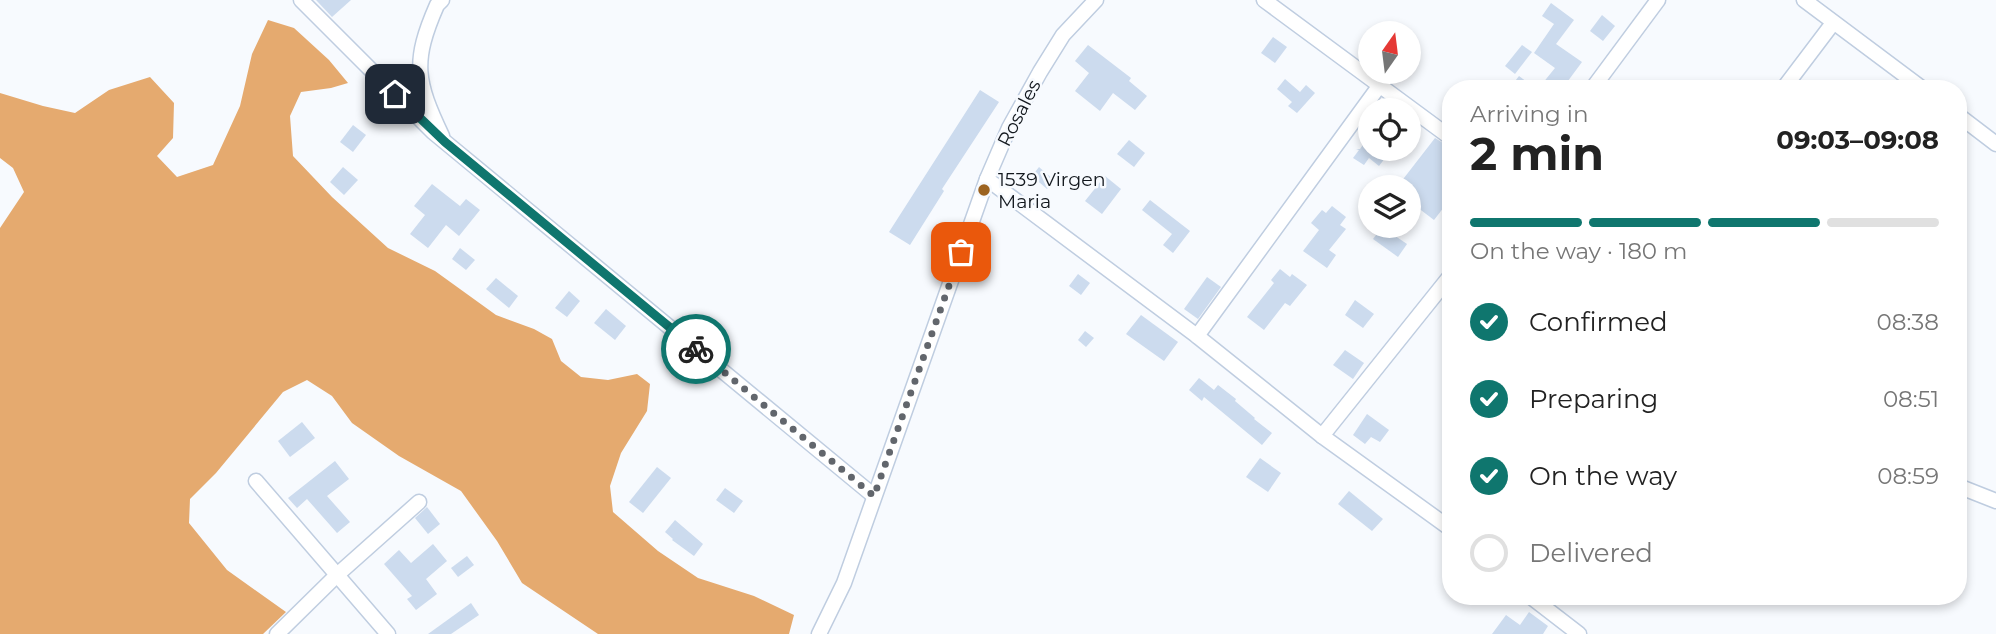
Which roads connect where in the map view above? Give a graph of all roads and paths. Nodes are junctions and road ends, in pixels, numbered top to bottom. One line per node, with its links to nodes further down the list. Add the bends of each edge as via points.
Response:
1 (301, 0): 14 (street)
2 (442, 0): 14 (street, via 421,44 419,66 421,86)
3 (1096, 0): 16 (street, Rosales, via 1063,35 1040,72)
4 (1264, 0): 11 (street)
5 (1658, 0): 8 (street)
6 (1804, 0): 7 (street)
7 (1833, 23): 9 (street); 10 (street)
8 (1599, 80)
9 (1790, 80)
10 (1911, 80)
11 (1380, 85): 13 (street); 18 (street)
12 (1967, 123): 15 (street)
13 (1442, 131)
14 (445, 142): 22 (street)
15 (1996, 144)
16 (987, 179): 18 (street); 22 (street, Rosales)
17 (1442, 286): 19 (street)
18 (1197, 336): 19 (street)
19 (1322, 436): 25 (street)
20 (256, 481): 26 (street)
21 (1967, 490): 23 (street)
22 (874, 496): 30 (street, Rosales, via 844,583)
23 (1996, 501)
24 (419, 502): 26 (street)
25 (1442, 523)
26 (337, 575): 28 (street); 29 (street)
27 (1541, 605): 31 (street)
28 (277, 634)
29 (388, 634)
30 (819, 634)
31 (1579, 634)

